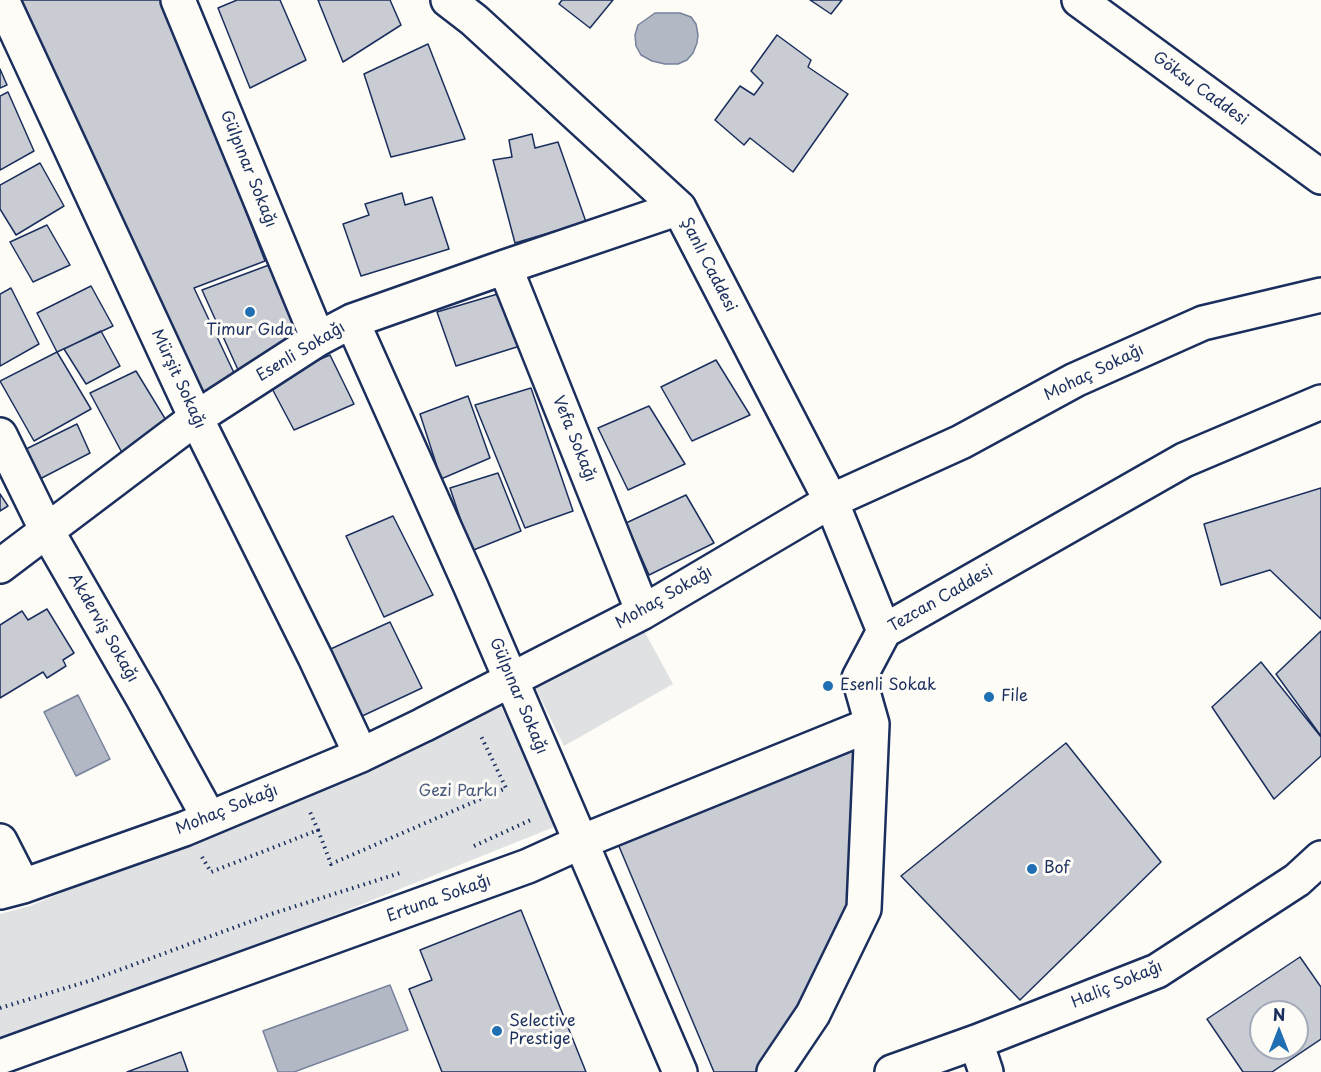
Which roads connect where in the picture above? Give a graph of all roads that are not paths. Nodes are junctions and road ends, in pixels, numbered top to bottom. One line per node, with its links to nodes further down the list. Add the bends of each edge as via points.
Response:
1 (2, 0): 12 (street, Mürşit Sokağı)
2 (178, 0): 10 (street, Gülpınar Sokağı)
3 (448, 0): 6 (street, Şanlı Caddesi)
4 (1079, 0): 5 (street, Göksu Caddesi)
5 (1321, 177)
6 (679, 208): 7 (street, Esenli Sokağı); 14 (street, Şanlı Caddesi)
7 (505, 267): 9 (street, Esenli Sokağı); 17 (street, Vefa Sokağı)
8 (1321, 295): 14 (street, Mohaç Sokağı, via 1203,323 1075,380 961,442)
9 (352, 321): 10 (street, Esenli Sokağı); 19 (street, Gülpınar Sokağı)
10 (318, 339): 12 (street, Esenli Sokağı)
11 (1321, 402): 18 (street, Tezcan Caddesi, via 1184,460)
12 (196, 418): 15 (street, Esenli Sokağı); 21 (street, Mürşit Sokağı)
13 (0, 435): 15 (street, Akderviş Sokağı)
14 (831, 501): 17 (street, Mohaç Sokağı); 18 (street, Şanlı Caddesi)
15 (47, 531): 16 (street, Esenli Sokağı); 22 (street, Akderviş Sokağı)
16 (0, 566)
17 (643, 612): 19 (street, Mohaç Sokağı)
18 (884, 631): 20 (street, Tezcan Caddesi, via 860,678)
19 (511, 680): 21 (street, Mohaç Sokağı); 24 (street, Gülpınar Sokağı)
20 (872, 724): 24 (street, Ertuna Sokağı); 30 (street, Tezcan Caddesi, via 864,909 813,1014)
21 (361, 755): 22 (street, Mohaç Sokağı)
22 (209, 818): 26 (street, Mohaç Sokağı)
23 (0, 841): 26 (street)
24 (581, 842): 27 (street, Ertuna Sokağı, via 528,866); 29 (street, Gülpınar Sokağı)
25 (1321, 858): 28 (street, Haliç Sokağı, via 1297,880 1156,970)
26 (12, 889)
27 (0, 1057)
28 (981, 1057): 31 (street, Haliç Sokağı)
29 (680, 1072)
30 (774, 1072)
31 (892, 1072)

